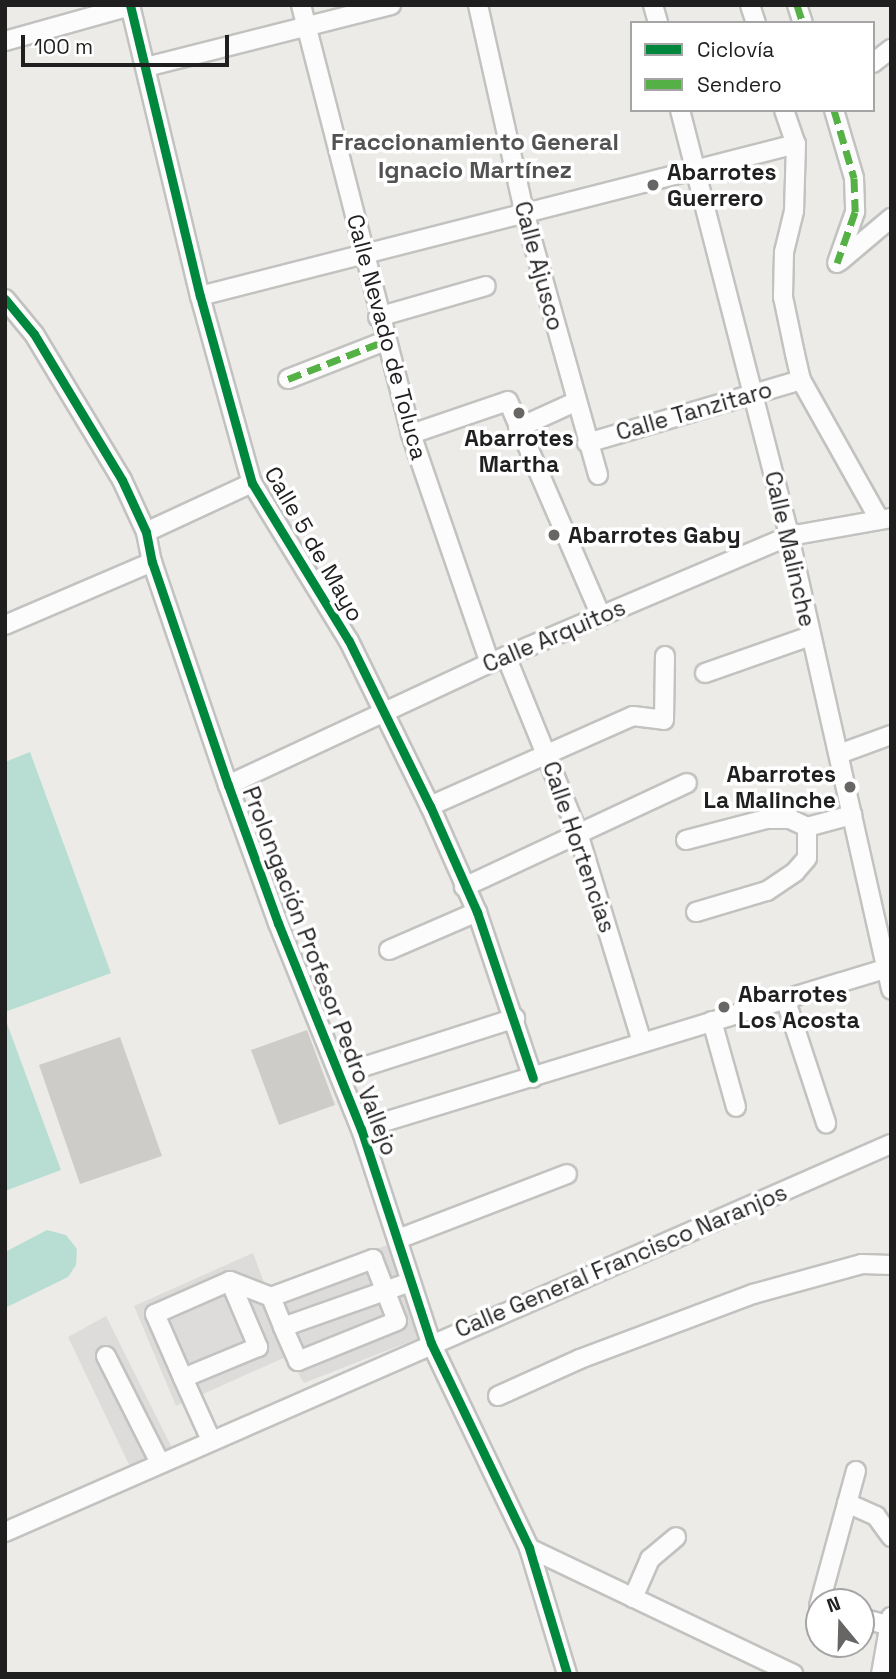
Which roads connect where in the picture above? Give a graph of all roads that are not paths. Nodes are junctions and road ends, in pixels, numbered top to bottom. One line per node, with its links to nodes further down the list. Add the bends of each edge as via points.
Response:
1 (301, 5): 5 (street, Calle Nevado de Toluca)
2 (391, 5): 5 (street)
3 (478, 5): 15 (street, Calle Ajusco)
4 (130, 6): 6 (street); 9 (street, Calle 5 de Mayo)
5 (307, 28): 9 (street); 17 (street, Calle Nevado de Toluca)
6 (5, 41)
7 (891, 49): 8 (street)
8 (875, 61)
9 (146, 67): 19 (street, Calle 5 de Mayo)
10 (681, 112): 14 (street, Calle Malinche)
11 (786, 112): 13 (street)
12 (835, 112): 16 (street, via 854,178 855,212 837,262)
13 (796, 144): 14 (street); 24 (street, via 794,211 784,252 783,296)
14 (695, 168): 15 (street); 25 (street, Calle Malinche)
15 (525, 215): 17 (street); 26 (street, Calle Ajusco)
16 (891, 218)
17 (363, 256): 19 (street); 21 (street, Calle Nevado de Toluca)
18 (486, 286): 21 (street)
19 (200, 296): 31 (street, Calle 5 de Mayo)
20 (5, 299): 33 (street, Prolongación Profesor Pedro Vallejo, via 34,334 116,470)
21 (378, 317): 22 (street, Calle Nevado de Toluca)
22 (385, 341): 23 (street); 28 (street, Calle Nevado de Toluca)
23 (288, 379)
24 (802, 380): 25 (street, Calle Tanzitaro); 32 (street)
25 (754, 392): 29 (street, Calle Tanzitaro); 34 (street, Calle Malinche)
26 (575, 402): 27 (street); 29 (street, Calle Ajusco)
27 (518, 428): 28 (street, via 508,401); 36 (street)
28 (411, 434): 40 (street, Calle Nevado de Toluca)
29 (587, 443): 30 (street, Calle Ajusco)
30 (598, 475)
31 (252, 482): 33 (street, Calle 5 de Mayo); 42 (street, Calle 5 de Mayo, via 349,641)
32 (885, 519): 34 (street, Calle Arquitos)
33 (146, 532): 35 (street, Prolongación Profesor Pedro Vallejo)
34 (789, 536): 36 (street, Calle Arquitos); 38 (street, Calle Malinche)
35 (152, 562): 37 (street); 47 (street, Prolongación Profesor Pedro Vallejo)
36 (601, 616): 40 (street, Calle Arquitos)
37 (5, 625)
38 (810, 636): 41 (street); 44 (street, Calle Malinche)
39 (664, 656): 45 (street, via 664,720 633,716)
40 (498, 660): 42 (street, Calle Arquitos); 45 (street, Calle Hortencias)
41 (705, 673)
42 (384, 712): 47 (street, Calle Arquitos); 48 (street, Calle 5 de Mayo)
43 (891, 735): 44 (street)
44 (839, 754): 49 (street, Calle Malinche)
45 (547, 755): 48 (street); 51 (street, Calle Hortencias)
46 (687, 783): 51 (street)
47 (228, 785): 63 (street, Prolongación Profesor Pedro Vallejo, via 278,923)
48 (430, 806): 53 (street, Calle 5 de Mayo)
49 (852, 815): 50 (street); 57 (street, Calle Malinche)
50 (807, 827): 52 (street, via 790,819 766,819); 55 (street, via 807,858 795,873 767,891)
51 (578, 833): 53 (street); 62 (street, Calle Hortencias)
52 (686, 840)
53 (464, 887): 54 (street, Calle 5 de Mayo)
54 (477, 912): 56 (street); 60 (street, Calle 5 de Mayo)
55 (696, 912)
56 (389, 950)
57 (888, 968): 58 (street, Calle Malinche); 59 (street)
58 (891, 990)
59 (785, 998): 61 (street); 66 (street)
60 (515, 1018): 63 (street); 64 (street, Calle 5 de Mayo)
61 (712, 1021): 62 (street); 65 (street)
62 (642, 1042): 64 (street)
63 (341, 1074): 67 (street, Prolongación Profesor Pedro Vallejo)
64 (533, 1078): 67 (street)
65 (736, 1107)
66 (826, 1123)
67 (361, 1129): 70 (street, Prolongación Profesor Pedro Vallejo)
68 (891, 1144): 77 (street, Calle General Francisco Naranjos)
69 (567, 1174): 70 (street)
70 (398, 1239): 73 (street, Prolongación Profesor Pedro Vallejo)
71 (891, 1265): 80 (street, via 862,1264 753,1294 580,1359)
72 (230, 1281): 75 (street); 79 (street, via 155,1314); 79 (street, via 258,1347)
73 (410, 1282): 74 (street); 77 (street, Prolongación Profesor Pedro Vallejo)
74 (387, 1290): 75 (street, via 373,1259); 76 (street); 76 (street, via 397,1321 299,1362)
75 (271, 1297): 76 (street)
76 (283, 1327)
77 (431, 1343): 81 (street, Calle General Francisco Naranjos); 88 (street, Prolongación Profesor Pedro Vallejo)
78 (106, 1356): 82 (street)
79 (183, 1378): 81 (street)
80 (498, 1396)
81 (211, 1440): 82 (street, Calle General Francisco Naranjos)
82 (160, 1463): 85 (street, Calle General Francisco Naranjos)
83 (856, 1471): 84 (street)
84 (847, 1503): 87 (street, via 876,1516); 89 (street)
85 (7, 1527)
86 (676, 1537): 90 (street, via 650,1559)
87 (891, 1537)
88 (529, 1548): 90 (street); 92 (street, Prolongación Profesor Pedro Vallejo)
89 (824, 1588)
90 (633, 1598): 93 (street)
91 (889, 1621): 94 (street)
92 (567, 1674)
93 (793, 1674)
94 (881, 1674)

